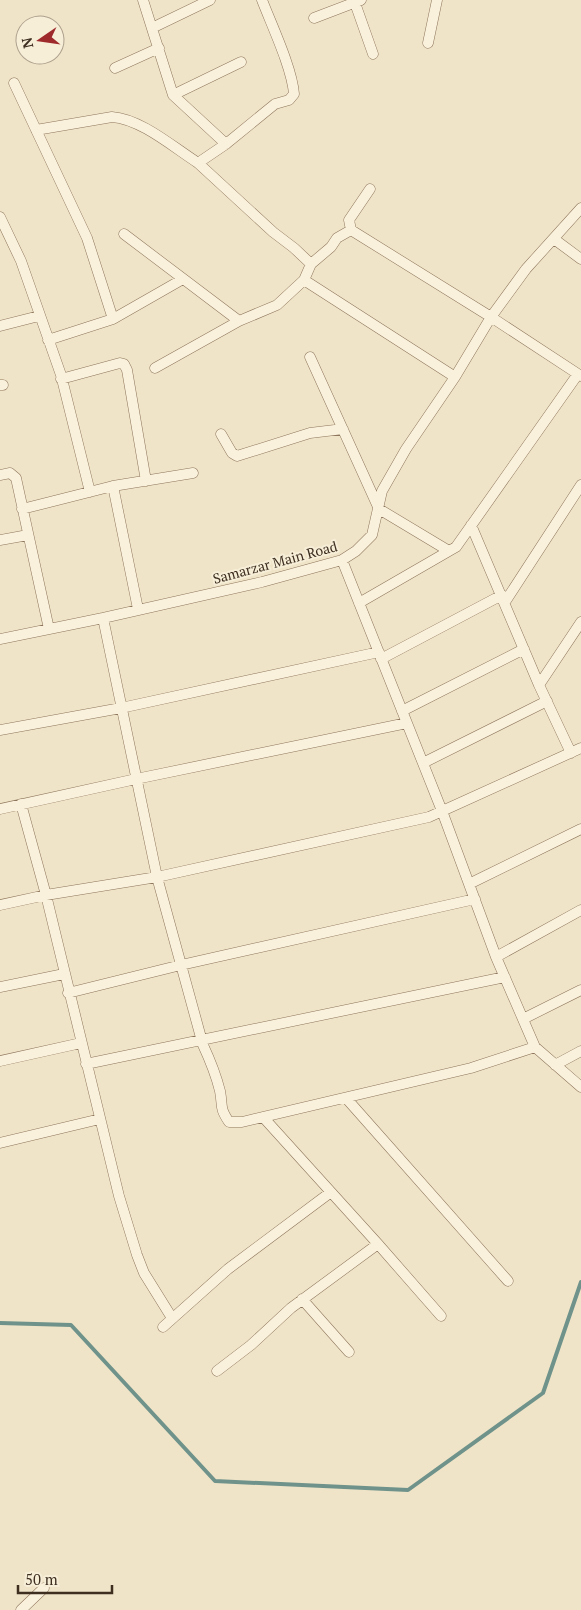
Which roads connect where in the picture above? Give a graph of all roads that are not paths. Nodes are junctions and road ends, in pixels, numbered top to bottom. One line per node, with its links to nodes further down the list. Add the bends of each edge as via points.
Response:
1 (142, 0): 7 (street)
2 (210, 0): 7 (street)
3 (262, 0): 16 (street, via 294,86 294,94 289,100 275,104)
4 (437, 0): 8 (street)
5 (358, 1): 6 (street); 10 (street)
6 (314, 18)
7 (152, 28): 9 (street)
8 (428, 42)
9 (159, 48): 12 (street); 14 (street)
10 (373, 54)
11 (241, 62): 14 (street)
12 (115, 68)
13 (14, 83): 15 (street)
14 (173, 95): 16 (street)
15 (36, 130): 17 (street, via 119,117 139,124); 30 (street, via 87,238)
16 (226, 144): 17 (street)
17 (198, 163): 25 (street)
18 (370, 188): 21 (street, via 349,220)
19 (581, 208): 23 (street, Samarzar Main Road)
20 (0, 217): 28 (street, via 21,262)
21 (351, 230): 25 (street, via 337,238); 29 (street)
22 (124, 234): 26 (street)
23 (554, 240): 24 (street); 29 (street, Samarzar Main Road, via 526,270)
24 (581, 259)
25 (311, 264): 27 (street)
26 (183, 279): 30 (street); 31 (street)
27 (304, 280): 31 (street, via 277,305); 37 (street)
28 (39, 316): 32 (street); 33 (street)
29 (491, 317): 36 (street); 37 (street, Samarzar Main Road)
30 (113, 319): 33 (street)
31 (239, 322): 35 (street)
32 (0, 326)
33 (48, 340): 38 (street)
34 (310, 357): 39 (street)
35 (155, 368)
36 (579, 375): 49 (street)
37 (455, 377): 48 (street, Samarzar Main Road, via 382,491)
38 (61, 379): 43 (street, via 124,364); 46 (street)
39 (343, 429): 40 (street, via 310,433 237,456); 48 (street)
40 (221, 434)
41 (193, 473): 43 (street)
42 (0, 475): 47 (street, via 14,474)
43 (146, 481): 45 (street)
44 (581, 485): 54 (street)
45 (113, 486): 46 (street); 56 (street)
46 (90, 492): 47 (street)
47 (22, 509): 50 (street)
48 (379, 509): 52 (street); 53 (street, Samarzar Main Road, via 372,535)
49 (471, 525): 52 (street, via 456,547); 54 (street)
50 (28, 535): 51 (street); 59 (street)
51 (0, 540)
52 (449, 551): 55 (street)
53 (342, 560): 55 (street); 56 (street, Samarzar Main Road, via 262,582)
54 (503, 599): 61 (street); 62 (street)
55 (359, 604): 62 (street)
56 (138, 609): 57 (street, Samarzar Main Road)
57 (103, 618): 59 (street, Samarzar Main Road); 65 (street)
58 (581, 622): 63 (street)
59 (49, 629): 60 (street, Samarzar Main Road)
60 (0, 639)
61 (524, 649): 63 (street); 66 (street)
62 (380, 655): 65 (street); 66 (street)
63 (539, 685): 64 (street)
64 (547, 701): 69 (street); 70 (street)
65 (120, 708): 68 (street); 71 (street)
66 (402, 711): 67 (street)
67 (407, 723): 70 (street); 71 (street)
68 (0, 730)
69 (576, 751): 74 (street)
70 (423, 764): 74 (street)
71 (136, 779): 72 (street); 76 (street)
72 (21, 804): 73 (street); 78 (street)
73 (0, 809)
74 (442, 811): 76 (street, via 429,817); 77 (street)
75 (581, 829): 77 (street)
76 (157, 877): 78 (street); 83 (street)
77 (469, 884): 79 (street)
78 (46, 895): 80 (street); 84 (street)
79 (475, 899): 82 (street); 83 (street)
80 (0, 905)
81 (581, 910): 82 (street)
82 (496, 957): 85 (street)
83 (181, 965): 88 (street); 90 (street)
84 (64, 974): 86 (street); 88 (street)
85 (505, 977): 89 (street); 90 (street)
86 (0, 987)
87 (581, 990): 89 (street)
88 (68, 993): 91 (street)
89 (523, 1019): 92 (street)
90 (201, 1040): 95 (street); 99 (street, via 220,1092 221,1111 229,1122)
91 (81, 1043): 94 (street); 95 (street)
92 (536, 1048): 96 (street); 98 (street, via 471,1068)
93 (581, 1051): 96 (street)
94 (0, 1061)
95 (86, 1064): 100 (street)
96 (555, 1065): 97 (street)
97 (581, 1087)
98 (346, 1098): 99 (street); 104 (street)
99 (262, 1117): 102 (street)
100 (100, 1119): 101 (street); 107 (street, via 137,1255 144,1273)
101 (0, 1143)
102 (331, 1192): 103 (street); 107 (street, via 235,1264)
103 (378, 1244): 105 (street); 106 (street)
104 (508, 1281)
105 (302, 1299): 109 (street); 110 (street)
106 (441, 1316)
107 (172, 1318): 108 (street)
108 (164, 1327)
109 (349, 1352)
110 (217, 1371)
111 (44, 1588): 112 (street)
112 (22, 1610)

